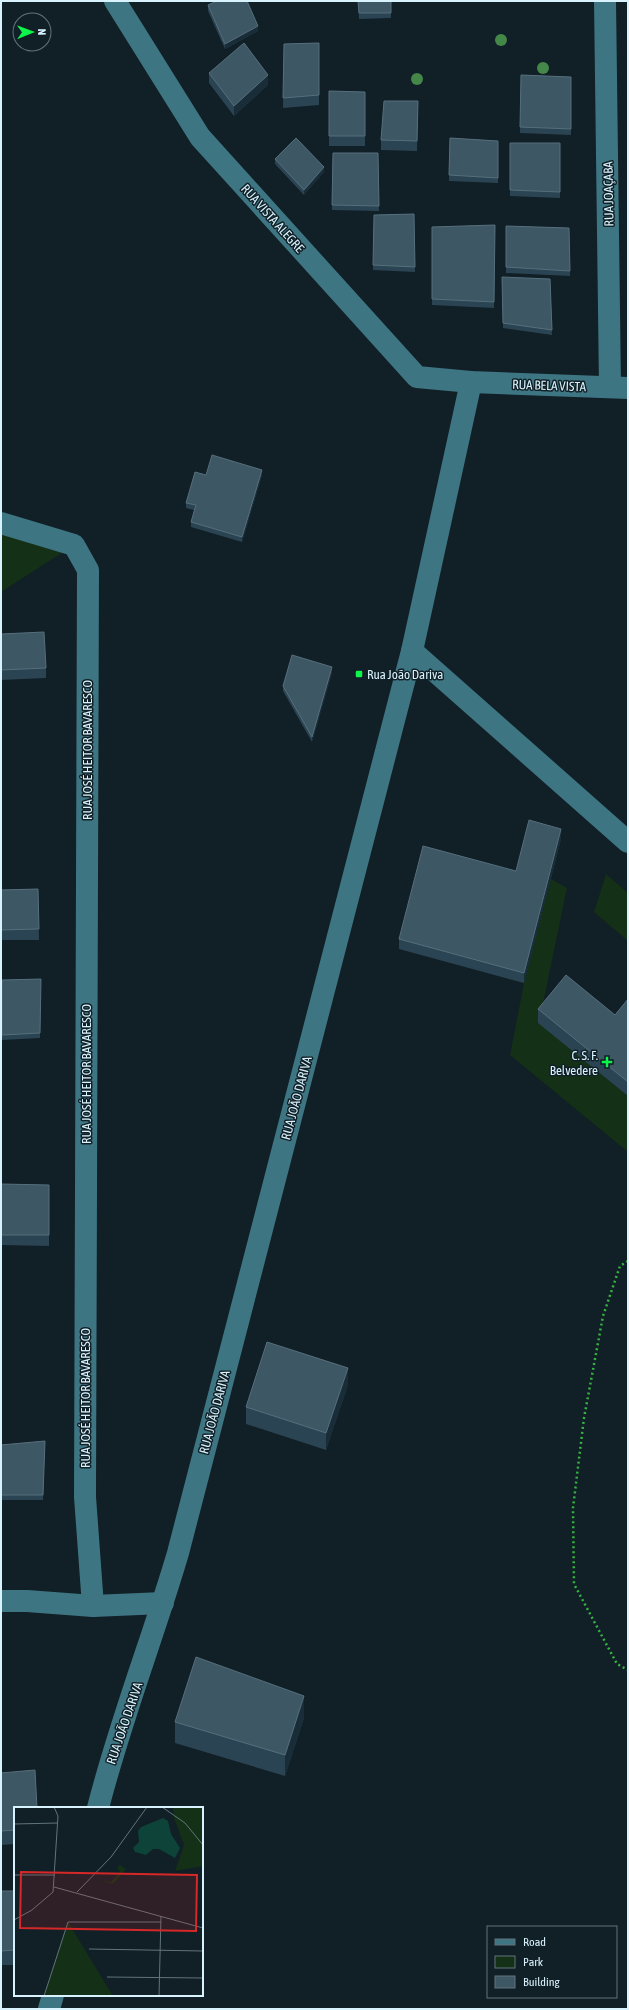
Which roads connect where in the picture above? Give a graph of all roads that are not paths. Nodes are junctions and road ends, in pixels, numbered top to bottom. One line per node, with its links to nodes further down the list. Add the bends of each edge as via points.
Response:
1 (116, 1): 3 (street, RUA VISTA ALEGRE, via 200,137 417,377)
2 (604, 1): 4 (street, RUA JOAÇABA)
3 (471, 382): 4 (street, RUA BELA VISTA); 6 (street, RUA JOÃO DARIVA)
4 (619, 387)
5 (1, 523): 10 (street, RUA JOSÉ HEITOR BAVARESCO, via 74,545 88,570 85,1497)
6 (412, 651): 7 (street); 9 (street, RUA JOÃO DARIVA)
7 (628, 842)
8 (1, 1601): 10 (street)
9 (163, 1603): 10 (street); 11 (street, RUA JOÃO DARIVA, via 110,1760)
10 (93, 1606)
11 (98, 1807)
12 (53, 1996): 13 (street)
13 (49, 2009)

